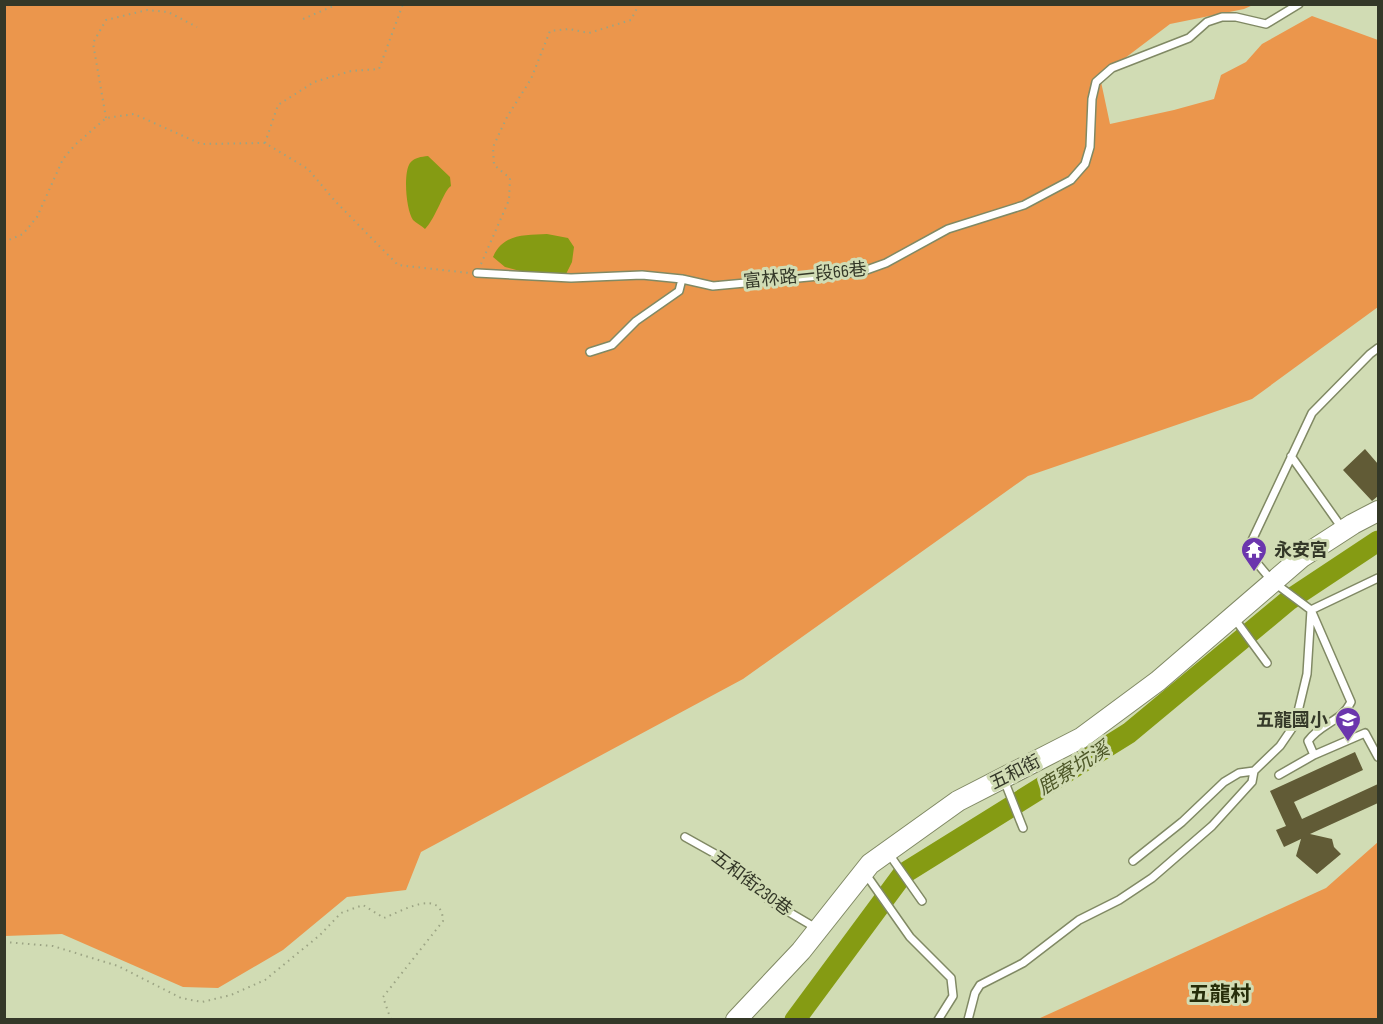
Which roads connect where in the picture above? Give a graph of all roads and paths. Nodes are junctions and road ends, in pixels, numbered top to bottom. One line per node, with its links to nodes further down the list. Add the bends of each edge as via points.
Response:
1 (338, 4): 5 (path)
2 (403, 4): 8 (path, via 379,69 351,71 314,82 278,105)
3 (639, 4): 10 (path, via 631,20 589,33 569,28 550,31 531,79 493,147 494,165 510,178 509,200)
4 (1299, 4): 11 (lane, 富林路一段66巷, via 1266,24 1236,17 1207,22 1189,38 1112,68 1096,82 1093,91 1090,147 1084,164 1064,184 1024,205 948,229 886,263 861,272 713,286)
5 (303, 19)
6 (197, 27): 7 (path, via 168,12 147,10 106,20 93,43)
7 (106, 118): 8 (path, via 134,114 201,144); 9 (path, via 63,159 38,217 23,234)
8 (265, 143): 10 (path, via 308,169 399,265)
9 (4, 242)
10 (477, 273): 11 (lane, 富林路一段66巷)
11 (682, 279): 13 (lane, via 679,291 636,321 612,345)
12 (1378, 348): 14 (lane, via 1312,413)
13 (590, 352)
14 (1291, 456): 16 (lane); 18 (lane, via 1247,551)
15 (1378, 511): 16 (street, 五和街)
16 (1344, 530): 18 (street, 五和街)
17 (1378, 578): 19 (lane)
18 (1272, 581): 19 (lane); 20 (street, 五和街)
19 (1311, 610): 22 (lane); 26 (lane, via 1307,675 1295,724 1280,746)
20 (1232, 616): 21 (lane); 28 (street, 五和街, via 1158,681 1081,738)
21 (1267, 663)
22 (1351, 702): 23 (path); 24 (lane, via 1345,714 1316,731 1308,741)
23 (1365, 733): 24 (lane); 25 (lane)
24 (1314, 755): 27 (lane)
25 (1378, 757)
26 (1254, 771): 32 (lane, via 1239,773 1224,782); 40 (lane, via 1252,782 1212,826 1152,878 1079,920 1023,963 981,986 975,993)
27 (1279, 775)
28 (1003, 778): 29 (lane); 31 (street, 五和街, via 958,801)
29 (1023, 828)
30 (685, 837): 35 (lane, 五和街230巷, via 719,856 770,901)
31 (888, 852): 34 (lane); 35 (street, 五和街, via 870,864)
32 (1133, 861)
33 (865, 873): 39 (lane, via 904,927 951,978 953,996)
34 (922, 902)
35 (818, 929): 38 (street, 五和街)
36 (4, 942): 37 (path, via 53,946 118,966 181,998 202,1002 265,980 341,913 363,905 384,918 425,902 436,905 443,913 443,921 383,997)
37 (391, 1020)
38 (736, 1020)
39 (938, 1020)
40 (968, 1020)

